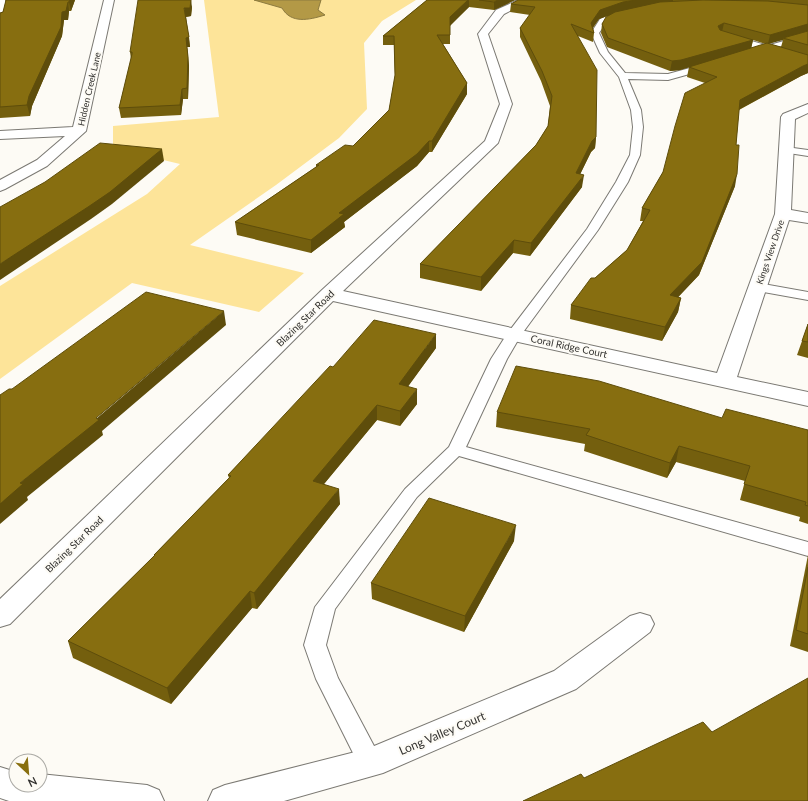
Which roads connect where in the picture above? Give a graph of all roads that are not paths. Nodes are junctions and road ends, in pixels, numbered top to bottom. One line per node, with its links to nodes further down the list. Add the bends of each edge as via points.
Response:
1 (2, 0): 5 (lane)
2 (109, 0): 14 (street, Hidden Creek Lane)
3 (526, 0): 22 (street, Blazing Star Road, via 500,12 483,34 506,104 491,143)
4 (631, 10): 12 (lane, via 603,21 595,33 604,52)
5 (0, 20)
6 (723, 36): 8 (street)
7 (808, 36): 8 (lane)
8 (766, 49): 9 (lane); 10 (street)
9 (744, 55)
10 (808, 61)
11 (716, 64): 12 (lane, via 668,77)
12 (623, 76): 24 (lane, via 636,110 638,127 635,155 622,182 592,230)
13 (808, 108): 16 (street, Kings View Drive, via 788,117)
14 (79, 130): 15 (street); 18 (street, Hidden Creek Lane, via 42,163)
15 (0, 135)
16 (786, 150): 17 (lane); 19 (street, Kings View Drive)
17 (808, 153)
18 (0, 186)
19 (783, 214): 20 (street); 21 (street, Kings View Drive)
20 (808, 218)
21 (758, 287): 23 (lane); 25 (street, Kings View Drive)
22 (329, 294): 24 (street, Coral Ridge Court); 29 (street, Blazing Star Road)
23 (808, 296)
24 (514, 334): 25 (street, Coral Ridge Court); 27 (lane, via 499,359)
25 (725, 380): 26 (street, Coral Ridge Court)
26 (808, 399)
27 (456, 450): 28 (lane); 31 (lane, via 410,493 325,607 315,645 327,679)
28 (808, 549)
29 (0, 616)
30 (640, 624): 31 (street, Long Valley Court, via 565,680)
31 (371, 764): 34 (street, Long Valley Court)
32 (0, 782): 33 (street, via 13,787)
33 (143, 801)
34 (225, 801)

